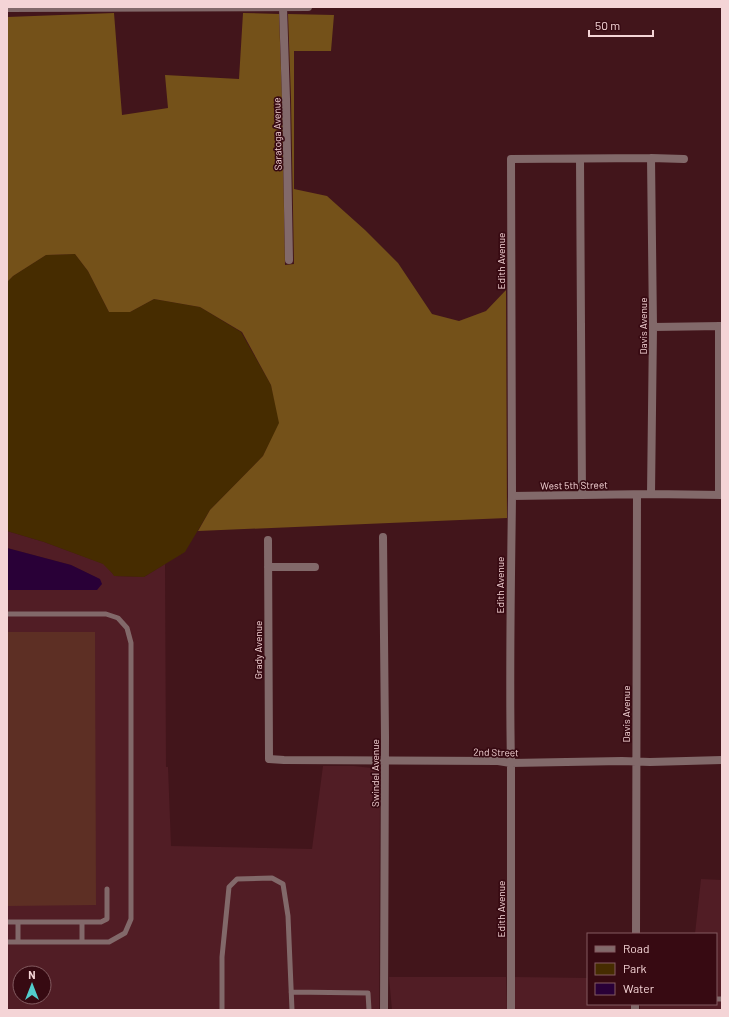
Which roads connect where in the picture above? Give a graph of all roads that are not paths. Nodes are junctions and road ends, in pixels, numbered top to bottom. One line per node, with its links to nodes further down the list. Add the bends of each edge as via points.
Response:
1 (203, 7): 2 (street); 4 (street)
2 (283, 7): 3 (street); 8 (street, Saratoga Avenue)
3 (308, 7)
4 (7, 8)
5 (651, 158): 6 (street); 7 (street); 10 (street, Davis Avenue)
6 (580, 159): 12 (street); 15 (street, Edith Avenue, via 511,159)
7 (684, 159)
8 (289, 260)
9 (721, 326): 10 (street); 14 (street)
10 (653, 327): 11 (street, Davis Avenue)
11 (651, 494): 13 (street, West 5th Street); 14 (street)
12 (582, 495): 13 (street, West 5th Street); 15 (street, West 5th Street)
13 (636, 495): 24 (street, Davis Avenue)
14 (721, 495)
15 (512, 496): 25 (street, Edith Avenue)
16 (383, 537): 23 (street, Swindel Avenue)
17 (268, 540): 18 (street, Grady Avenue)
18 (268, 567): 19 (street); 21 (street, Grady Avenue)
19 (315, 567)
20 (7, 614): 33 (lane, via 106,614 118,618 127,628 131,643 131,919 125,932 109,942)
21 (269, 759): 23 (street, 2nd Street)
22 (722, 760): 24 (street, 2nd Street)
23 (385, 761): 25 (street, 2nd Street); 38 (street, Swindel Avenue)
24 (636, 762): 25 (street, 2nd Street); 30 (street, Davis Avenue)
25 (511, 763): 39 (street, Edith Avenue)
26 (107, 889): 29 (lane, via 107,919 101,922)
27 (7, 922): 28 (lane)
28 (18, 922): 29 (lane); 32 (lane)
29 (82, 922): 33 (lane)
30 (636, 933)
31 (7, 942): 32 (lane)
32 (18, 942): 33 (lane)
33 (82, 942)
34 (291, 992): 35 (lane, via 288,916 283,884 272,878 237,879 229,886 228,894 222,957); 36 (lane); 37 (lane, via 368,993)
35 (222, 1010)
36 (292, 1010)
37 (369, 1010)
38 (384, 1010)
39 (511, 1010)

